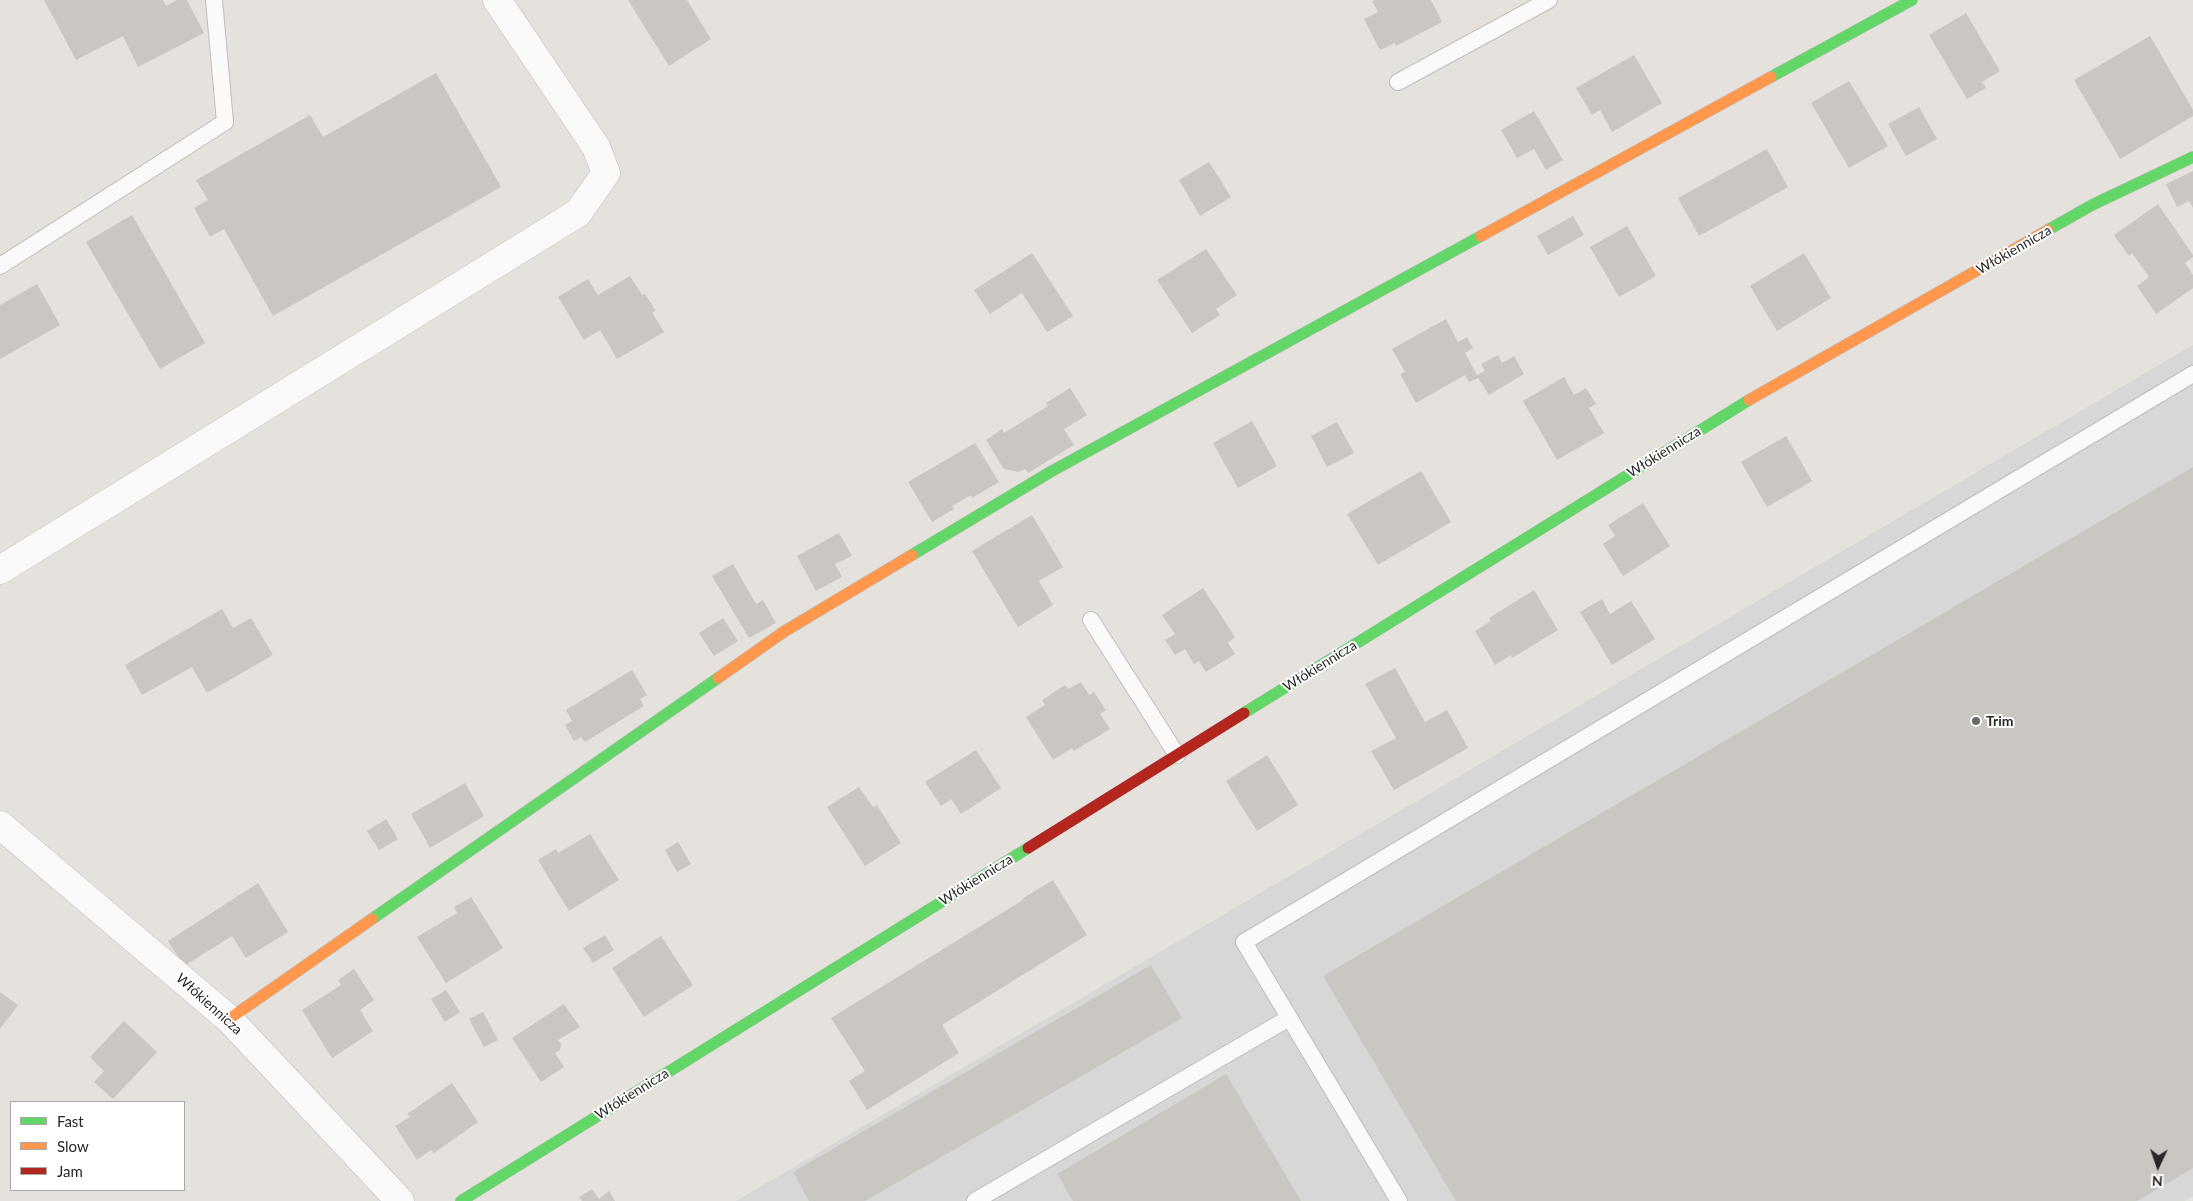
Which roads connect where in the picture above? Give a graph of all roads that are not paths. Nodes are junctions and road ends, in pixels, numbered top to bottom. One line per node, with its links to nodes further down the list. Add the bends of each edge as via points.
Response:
1 (214, 0): 7 (lane, via 225,122)
2 (497, 0): 9 (street, via 596,147 606,173 578,213)
3 (1549, 0): 5 (lane)
4 (1912, 0): 14 (street, via 1052,471 794,626)
5 (1398, 82)
6 (2193, 156): 11 (street, Włókiennicza, via 2092,205 1723,415)
7 (0, 266)
8 (2193, 374): 13 (lane, via 1244,942)
9 (0, 570)
10 (1091, 620): 11 (lane)
11 (1177, 755): 16 (street, Włókiennicza)
12 (0, 825): 14 (street, Włókiennicza)
13 (1289, 1018): 17 (lane); 18 (lane)
14 (229, 1019): 15 (street, Włókiennicza)
15 (400, 1201)
16 (461, 1201)
17 (975, 1201)
18 (1399, 1201)

